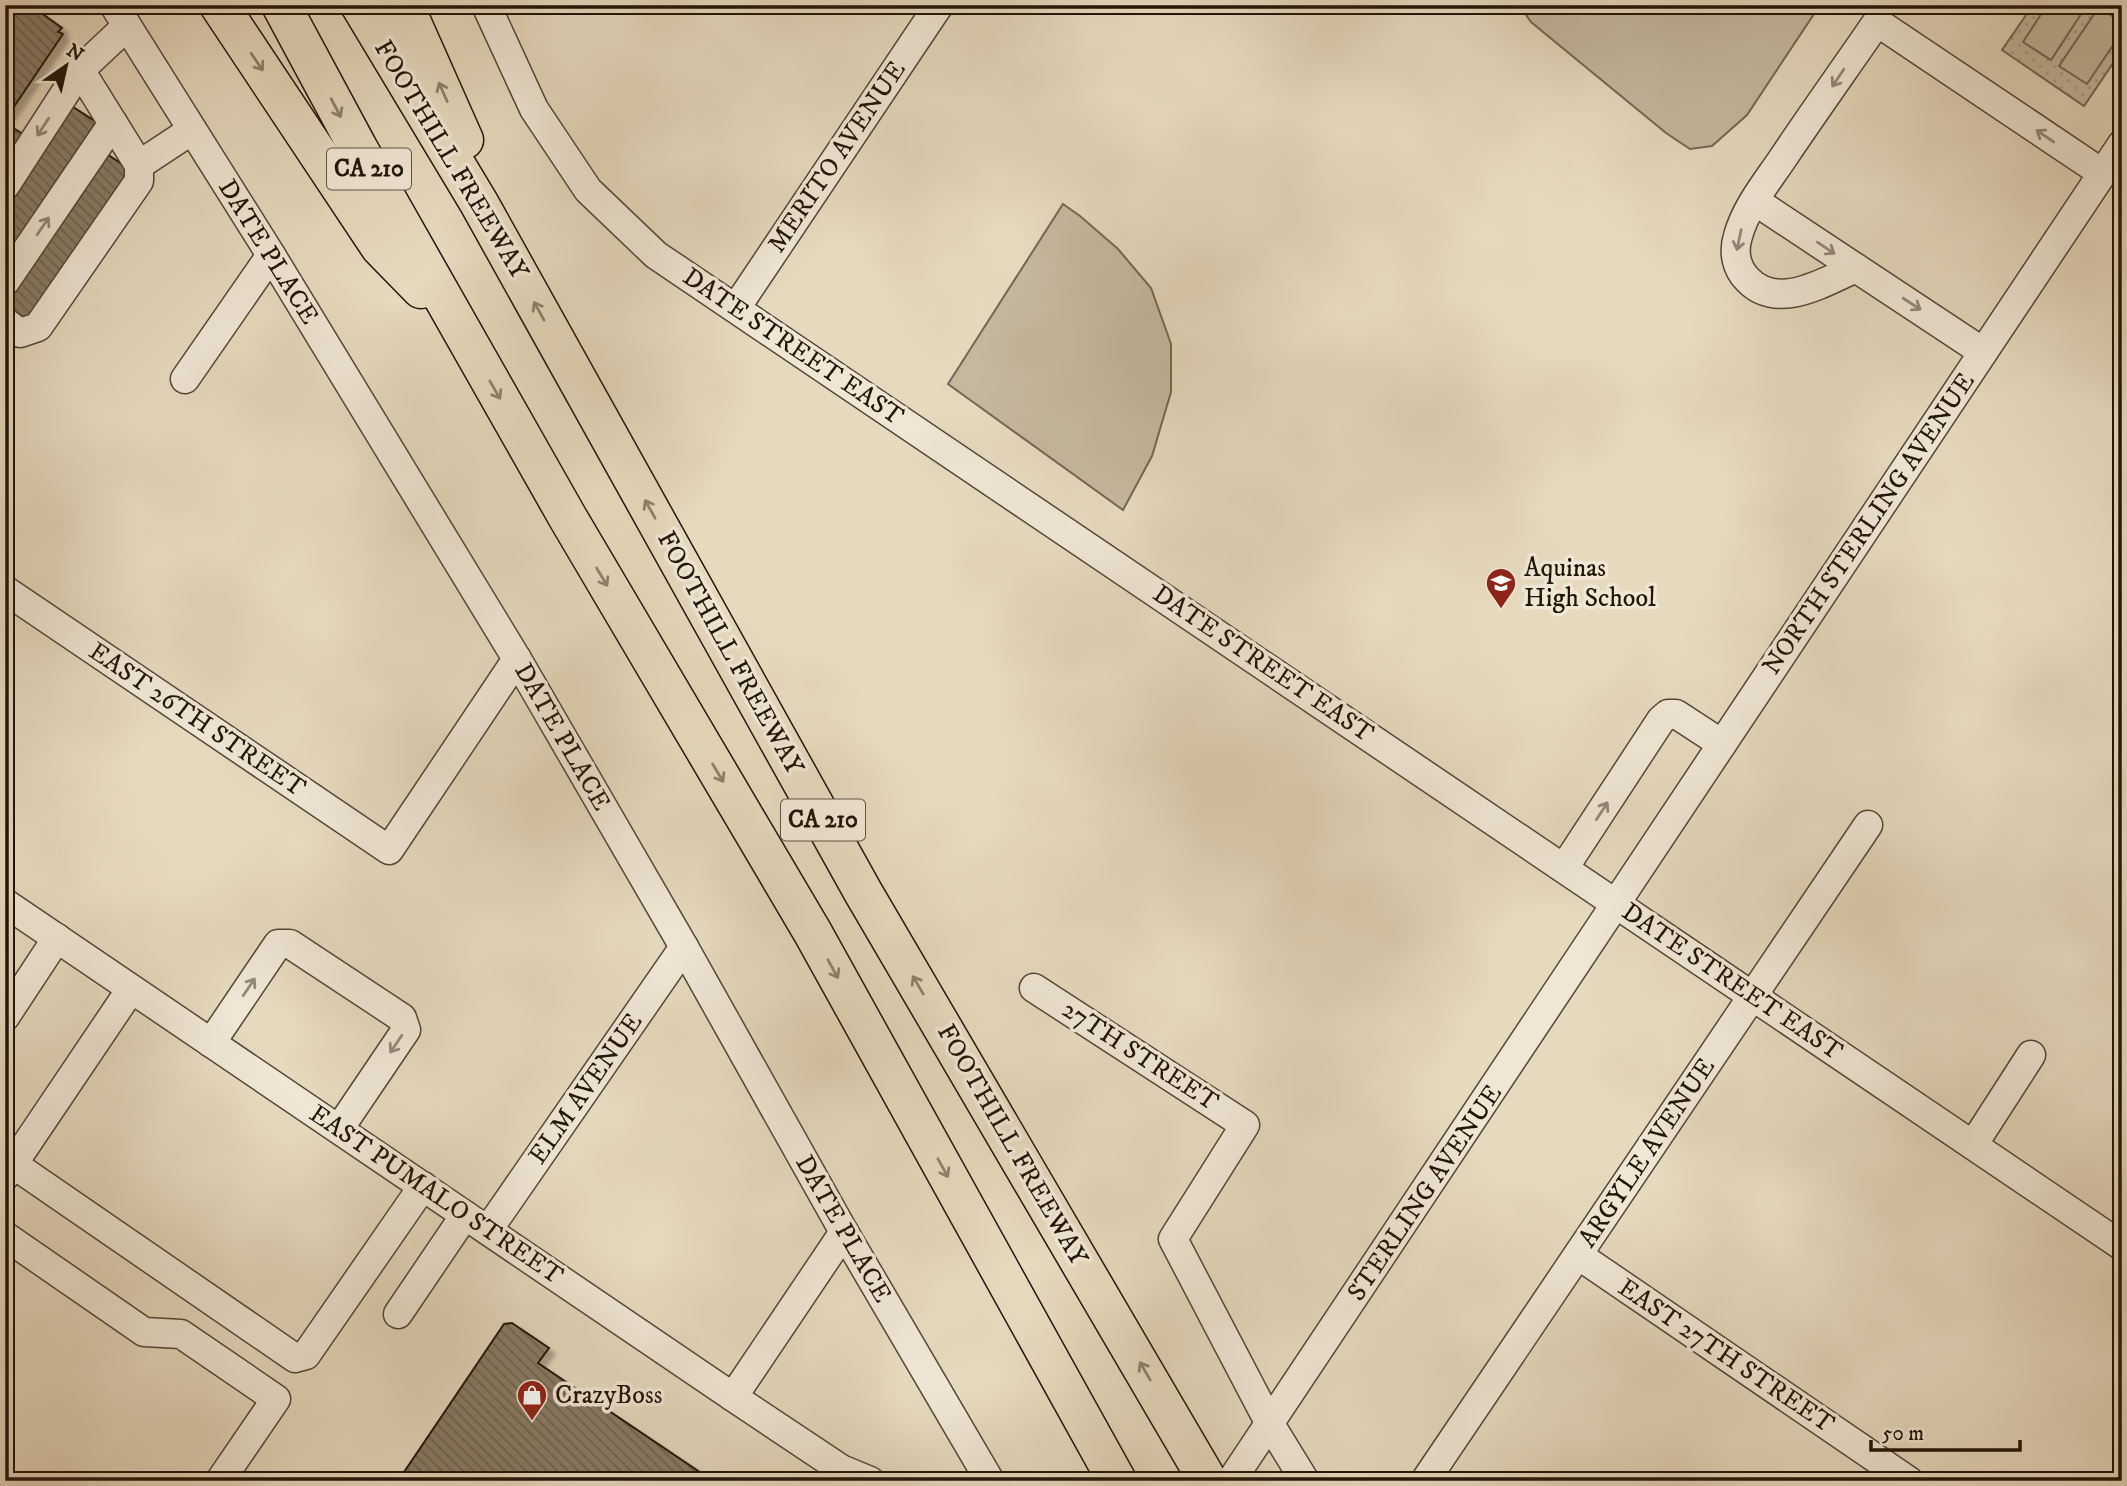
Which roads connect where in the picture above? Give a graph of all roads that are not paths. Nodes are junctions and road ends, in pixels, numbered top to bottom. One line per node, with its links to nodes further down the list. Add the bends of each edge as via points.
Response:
1 (219, 5): 21 (highway, one-way to 21, via 380,247)
2 (281, 5): 21 (highway, CA 210, one-way to 21)
3 (360, 5): 15 (highway, FOOTHILL FREEWAY / CA 210)
4 (404, 5): 15 (highway, one-way to 4, via 463,135)
5 (939, 5): 19 (street, MERITO AVENUE)
6 (495, 8): 19 (street, DATE STREET EAST, via 534,109 588,190 656,255)
7 (120, 15): 8 (street); 10 (street, DATE PLACE)
8 (80, 70): 9 (street); 13 (street, one-way to 13)
9 (113, 123): 12 (street); 18 (street, one-way to 9)
10 (192, 130): 12 (street); 16 (street, DATE PLACE)
11 (2115, 156): 14 (street, one-way to 14, via 1877,22); 22 (street, NORTH STERLING AVENUE)
12 (139, 165): 20 (street, via 139,181 38,327 20,332)
13 (5, 186)
14 (1755, 201): 17 (street, one-way to 17); 17 (street, one-way to 17, via 1736,246 1736,262 1750,282 1784,295)
15 (479, 203): 56 (highway, FOOTHILL FREEWAY / CA 210, one-way to 15, via 863,892)
16 (271, 255): 23 (street); 25 (street, DATE PLACE)
17 (1856, 268): 22 (street, one-way to 22)
18 (5, 282)
19 (736, 308): 28 (street, DATE STREET EAST)
20 (5, 322)
21 (461, 331): 55 (highway, CA 210, one-way to 55, via 813,933)
22 (1983, 352): 26 (street, NORTH STERLING AVENUE)
23 (185, 379)
24 (5, 590): 25 (street, EAST 26TH STREET, via 388,850)
25 (517, 659): 32 (street, DATE PLACE)
26 (1722, 744): 28 (street, one-way to 26, via 1668,714 1676,714); 30 (street, NORTH STERLING AVENUE)
27 (1868, 825): 35 (street, ARGYLE AVENUE)
28 (1564, 868): 30 (street, DATE STREET EAST)
29 (5, 903): 31 (street, EAST PUMALO STREET)
30 (1616, 903): 35 (street, DATE STREET EAST); 51 (street, STERLING AVENUE)
31 (57, 938): 34 (street, EAST PUMALO STREET); 36 (street)
32 (684, 947): 44 (street, ELM AVENUE); 45 (street, DATE PLACE)
33 (1034, 988): 51 (street, 27TH STREET, via 1245,1125 1173,1239)
34 (131, 989): 37 (street, EAST PUMALO STREET); 41 (street)
35 (1753, 996): 40 (street, DATE STREET EAST); 48 (street, ARGYLE AVENUE)
36 (5, 1017)
37 (211, 1043): 39 (street, EAST PUMALO STREET); 39 (street, one-way to 39, via 278,944 290,944 402,1018 406,1030)
38 (2032, 1055): 40 (street)
39 (339, 1129): 42 (street, EAST PUMALO STREET)
40 (1973, 1145): 47 (street, DATE STREET EAST)
41 (9, 1170): 42 (street, via 295,1358 306,1355)
42 (423, 1186): 43 (street, EAST PUMALO STREET)
43 (465, 1214): 44 (street, EAST PUMALO STREET); 49 (street)
44 (488, 1230): 50 (street, EAST PUMALO STREET)
45 (844, 1232): 50 (street); 52 (street, DATE PLACE)
46 (5, 1236): 53 (street, via 144,1332 181,1334 276,1399)
47 (2122, 1246)
48 (1578, 1255): 59 (street, ARGYLE AVENUE); 60 (street, EAST 27TH STREET)
49 (398, 1314)
50 (733, 1397): 54 (street, EAST PUMALO STREET, via 841,1469)
51 (1270, 1424): 57 (street, STERLING AVENUE); 58 (street)
52 (985, 1480)
53 (220, 1481)
54 (870, 1481)
55 (1117, 1481)
56 (1208, 1481)
57 (1231, 1481)
58 (1305, 1481)
59 (1425, 1481)
60 (1909, 1481)

